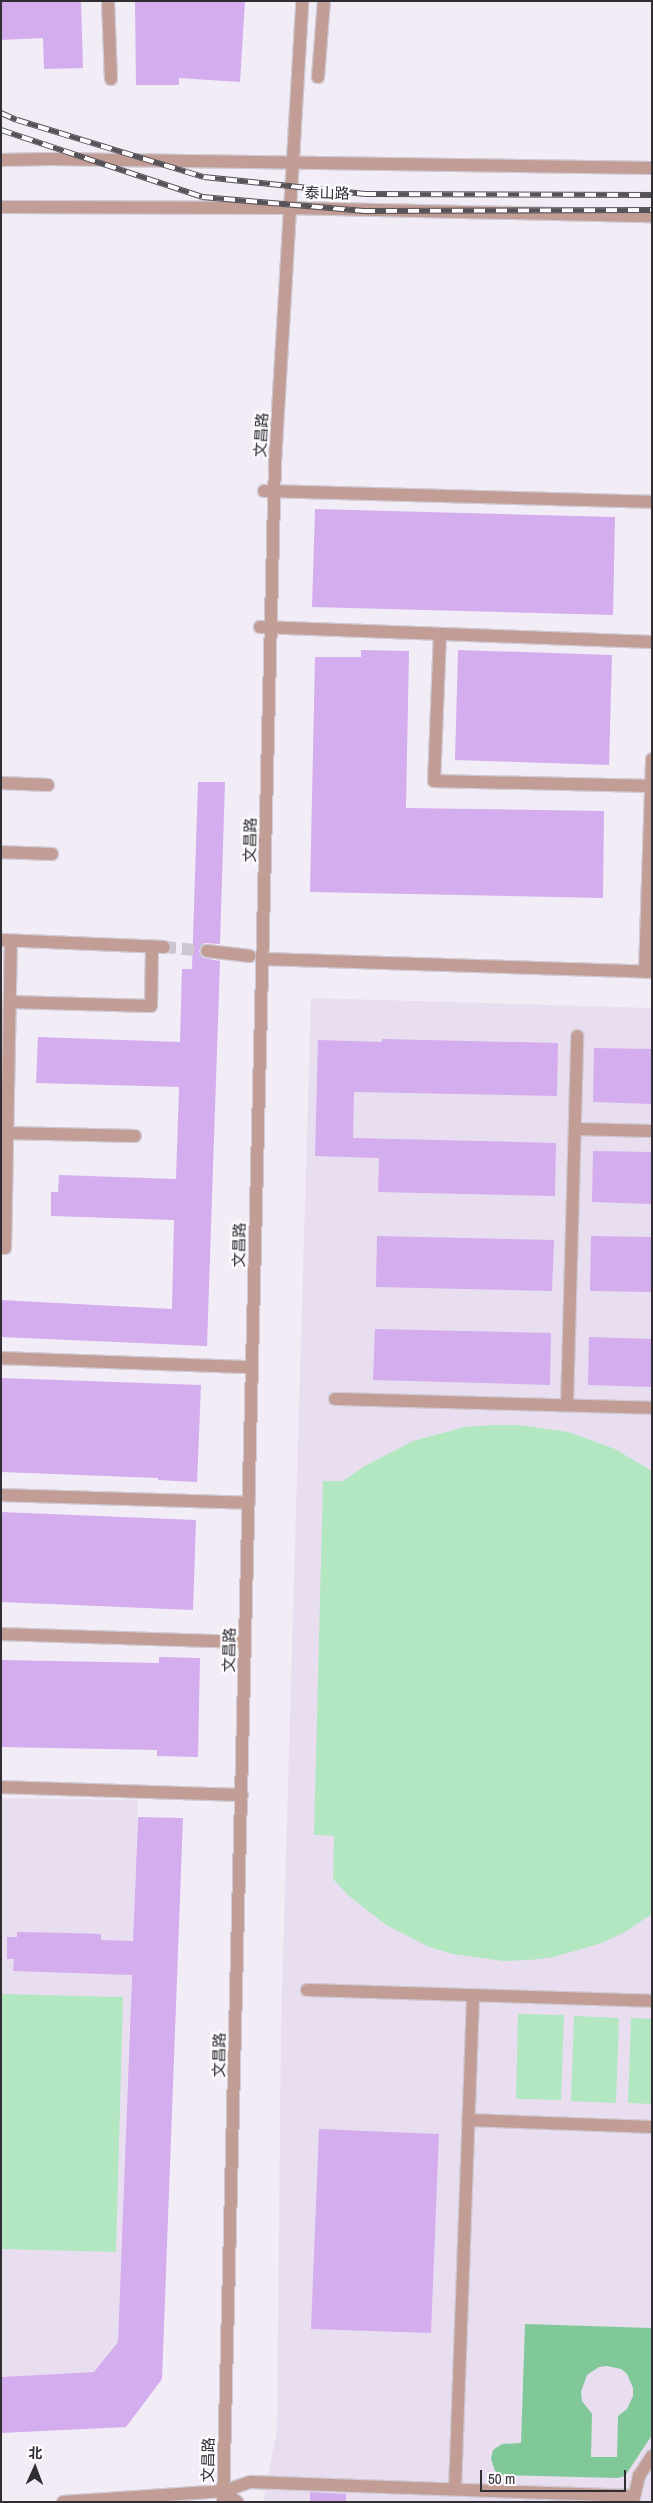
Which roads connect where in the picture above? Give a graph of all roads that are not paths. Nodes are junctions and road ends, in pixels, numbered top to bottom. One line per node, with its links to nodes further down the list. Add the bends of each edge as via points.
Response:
1 (108, 1): 5 (street)
2 (302, 1): 7 (street, 文昌路)
3 (324, 1): 4 (street)
4 (318, 77)
5 (111, 79)
6 (1, 160): 7 (street, 泰山路)
7 (292, 162): 8 (street, 泰山路); 10 (street, 文昌路)
8 (652, 168)
9 (1, 207): 10 (street, 泰山路)
10 (290, 208): 11 (street, 泰山路); 12 (street, 文昌路)
11 (652, 216)
12 (270, 491): 13 (street); 14 (street, 文昌路)
13 (652, 502)
14 (266, 627): 15 (street); 26 (street, 文昌路)
15 (440, 634): 16 (street); 20 (street, via 434,780)
16 (652, 642)
17 (652, 760): 20 (street)
18 (1, 784): 19 (street)
19 (48, 784)
20 (651, 786): 27 (street)
21 (1, 852): 22 (street)
22 (52, 854)
23 (6, 940): 28 (street); 28 (street, via 158,947 151,1006)
24 (207, 951): 25 (street)
25 (250, 956)
26 (263, 959): 27 (street); 36 (street, 文昌路)
27 (649, 972)
28 (10, 1002): 32 (street)
29 (577, 1036): 30 (street)
30 (575, 1129): 31 (street); 38 (street)
31 (652, 1131)
32 (8, 1133): 33 (street); 34 (street)
33 (135, 1136)
34 (5, 1248)
35 (1, 1358): 36 (street)
36 (252, 1366): 41 (street, 文昌路)
37 (334, 1399): 38 (street)
38 (567, 1405): 39 (street)
39 (652, 1408)
40 (1, 1495): 41 (street)
41 (249, 1503): 43 (street, 文昌路)
42 (1, 1634): 43 (street)
43 (245, 1642): 45 (street, 文昌路)
44 (1, 1787): 45 (street)
45 (242, 1795): 53 (street, 文昌路)
46 (308, 1990): 47 (street)
47 (472, 1995): 48 (street); 49 (street)
48 (652, 2001)
49 (468, 2120): 50 (street); 52 (street)
50 (652, 2127)
51 (652, 2456): 54 (street, via 640,2476)
52 (455, 2489): 53 (street, via 250,2482); 54 (street)
53 (223, 2496): 55 (street); 56 (street)
54 (634, 2499)
55 (63, 2502)
56 (237, 2502)

